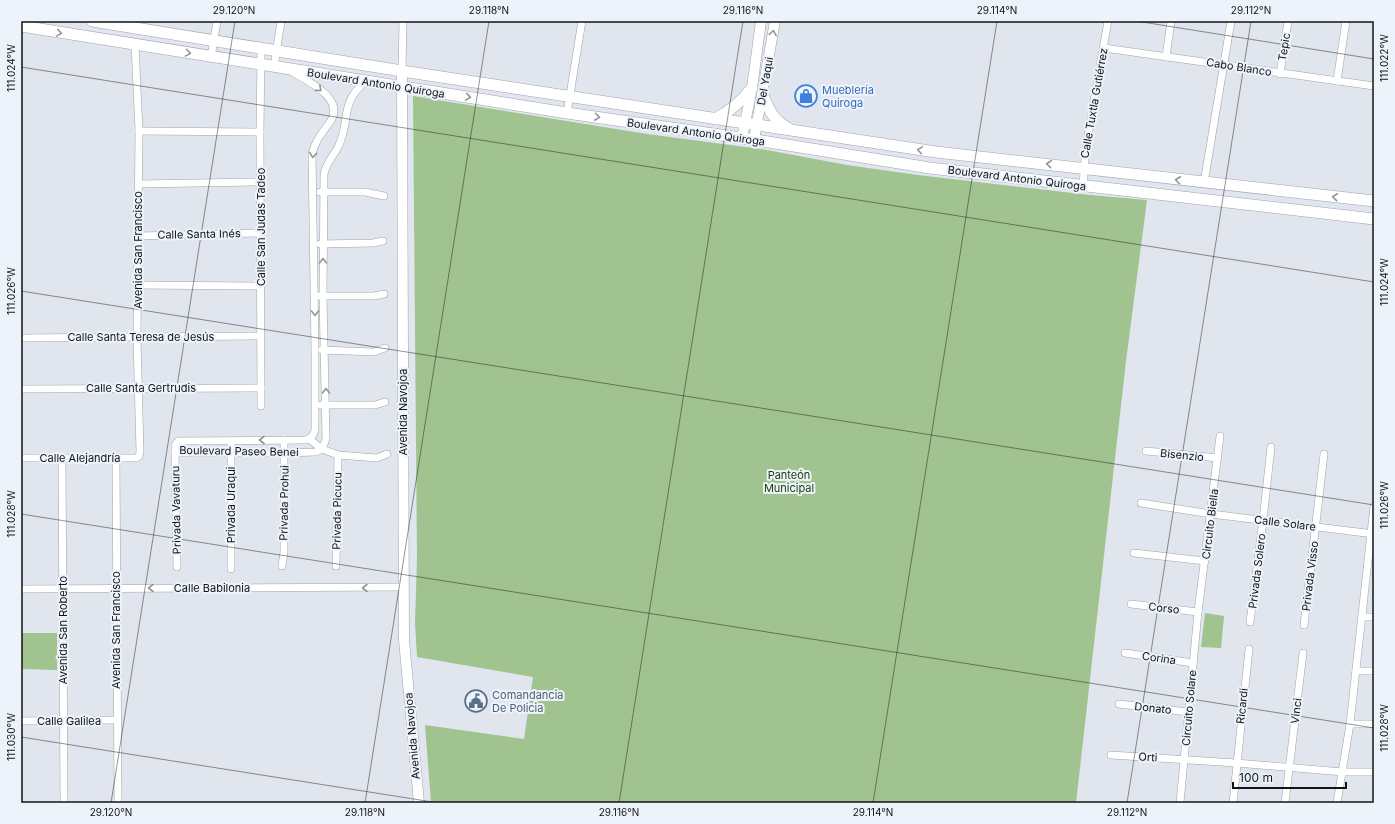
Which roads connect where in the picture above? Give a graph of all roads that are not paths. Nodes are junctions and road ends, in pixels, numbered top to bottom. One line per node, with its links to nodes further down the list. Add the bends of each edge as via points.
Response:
1 (92, 21): 14 (main road, Boulevard Antonio Quiroga)
2 (217, 21): 14 (street)
3 (281, 21): 18 (street)
4 (403, 21): 25 (street, Avenida Navojoa)
5 (582, 21): 33 (street)
6 (761, 21): 31 (street, Del Yaqui)
7 (775, 21): 32 (street, Del Yaqui, one-way to 7)
8 (1108, 21): 16 (street, Calle Tuxtla Gutiérrez)
9 (1171, 21): 19 (street)
10 (1231, 21): 21 (street)
11 (1288, 21): 26 (street, Tepic)
12 (1346, 21): 28 (street)
13 (24, 25): 15 (main road, Boulevard Antonio Quiroga, one-way to 15)
14 (214, 41): 17 (main road, Boulevard Antonio Quiroga); 20 (street)
15 (135, 45): 20 (main road, Boulevard Antonio Quiroga, one-way to 20); 41 (street, Avenida San Francisco)
16 (1104, 48): 19 (street, Cabo Blanco); 45 (street, Calle Tuxtla Gutiérrez)
17 (261, 49): 18 (main road, Boulevard Antonio Quiroga); 22 (street, Calle San Judas Tadeo)
18 (276, 51): 23 (street); 25 (main road, Boulevard Antonio Quiroga)
19 (1166, 56): 21 (street, Cabo Blanco)
20 (211, 57): 22 (main road, Boulevard Antonio Quiroga)
21 (1224, 64): 26 (street, Cabo Blanco); 47 (street)
22 (261, 65): 23 (main road, Boulevard Antonio Quiroga); 42 (street, Calle San Judas Tadeo)
23 (274, 67): 24 (main road, Boulevard Antonio Quiroga)
24 (286, 69): 27 (main road, Boulevard Antonio Quiroga); 34 (street, one-way to 34, via 313,84)
25 (402, 71): 30 (street, Avenida Navojoa); 33 (main road, Boulevard Antonio Quiroga)
26 (1280, 74): 28 (street, Cabo Blanco)
27 (366, 81): 30 (main road, Boulevard Antonio Quiroga); 35 (street, via 354,93)
28 (1337, 81): 29 (street, Cabo Blanco)
29 (1374, 86)
30 (402, 87): 36 (main road, Boulevard Antonio Quiroga, one-way to 36); 110 (street, Avenida Navojoa)
31 (752, 88): 37 (main road, via 734,108); 38 (street, Del Yaqui)
32 (762, 94): 39 (street, Del Yaqui); 40 (main road, via 779,123)
33 (569, 96): 36 (street); 37 (main road, Boulevard Antonio Quiroga)
34 (333, 105): 35 (street); 50 (street, Boulevard Paseo Benei, one-way to 50, via 332,117 313,148)
35 (347, 108): 51 (street, via 342,138 324,170)
36 (566, 113): 43 (main road, Boulevard Antonio Quiroga, one-way to 43)
37 (714, 119): 38 (main road, Boulevard Antonio Quiroga)
38 (745, 123): 39 (main road, Boulevard Antonio Quiroga); 43 (street, Del Yaqui)
39 (757, 125): 40 (main road, Boulevard Antonio Quiroga); 44 (street, Del Yaqui)
40 (792, 131): 45 (main road, Boulevard Antonio Quiroga, one-way to 40, via 936,152)
41 (139, 132): 42 (street); 48 (street, Avenida San Francisco)
42 (260, 132): 46 (street, Calle San Judas Tadeo)
43 (742, 138): 44 (main road, Boulevard Antonio Quiroga)
44 (754, 140): 49 (main road, Boulevard Antonio Quiroga, via 930,168)
45 (1084, 168): 47 (main road, Boulevard Antonio Quiroga, one-way to 45); 49 (street, Calle Tuxtla Gutiérrez)
46 (260, 182): 48 (street); 55 (street, Calle San Judas Tadeo)
47 (1204, 183): 53 (main road, Boulevard Antonio Quiroga, one-way to 47)
48 (138, 184): 56 (street, Avenida San Francisco)
49 (1083, 185): 54 (main road, Boulevard Antonio Quiroga)
50 (314, 192): 51 (street); 59 (street, Boulevard Paseo Benei)
51 (324, 192): 52 (street, via 365,192); 58 (street)
52 (384, 196)
53 (1374, 201)
54 (1374, 219)
55 (260, 233): 56 (street, Calle Santa Inés); 61 (street, Calle San Judas Tadeo)
56 (138, 236): 60 (street, Avenida San Francisco)
57 (383, 241): 58 (street)
58 (324, 244): 59 (street); 64 (street, one-way to 58)
59 (314, 245): 63 (street, Boulevard Paseo Benei)
60 (138, 285): 61 (street); 67 (street, Avenida San Francisco)
61 (261, 286): 65 (street, Calle San Judas Tadeo)
62 (384, 294): 64 (street)
63 (315, 296): 64 (street); 69 (street, Boulevard Paseo Benei, one-way to 69)
64 (323, 296): 70 (street)
65 (261, 336): 67 (street, Calle Santa Teresa de Jesús); 72 (street, Calle San Judas Tadeo)
66 (21, 338): 67 (street, Calle Santa Teresa de Jesús)
67 (137, 338): 71 (street, Avenida San Francisco)
68 (386, 348): 70 (street, via 374,352)
69 (316, 350): 70 (street); 77 (street, Boulevard Paseo Benei)
70 (325, 350): 75 (street, one-way to 70)
71 (138, 388): 72 (street, Calle Santa Gertrudis); 73 (street, Calle Santa Gertrudis); 91 (street, Avenida San Francisco)
72 (261, 388): 76 (street, Calle San Judas Tadeo)
73 (21, 389)
74 (386, 402): 75 (street, via 375,405)
75 (326, 405): 77 (street); 83 (street, via 326,439)
76 (261, 406)
77 (315, 406): 79 (street, Boulevard Paseo Benei, via 315,430)
78 (1220, 436): 95 (street, Circuito Biella)
79 (309, 439): 80 (street, Boulevard Paseo Benei); 83 (street)
80 (284, 440): 81 (street, Boulevard Paseo Benei, one-way to 81); 87 (street, Privada Prohui)
81 (231, 441): 85 (street, Privada Uraqui); 86 (street, Boulevard Paseo Benei, via 178,441)
82 (1271, 448): 99 (street, Privada Solero)
83 (322, 450): 87 (street, Boulevard Paseo Benei); 90 (street)
84 (1146, 451): 95 (street, Bisenzio)
85 (231, 452): 86 (street, Boulevard Paseo Benei); 87 (street, Boulevard Paseo Benei); 109 (street, Privada Uraqui)
86 (175, 453): 108 (street, Privada Vavaturu)
87 (285, 453): 106 (street, Privada Prohui)
88 (387, 454): 90 (street, via 377,458)
89 (1324, 454): 101 (street, Privada Visso)
90 (338, 455): 107 (street, Privada Picucu)
91 (139, 456): 94 (street, Calle Alejandría)
92 (21, 458): 93 (street, Calle Alejandría)
93 (62, 458): 94 (street, Calle Alejandría); 111 (street, Avenida San Roberto)
94 (116, 458): 112 (street, Avenida San Francisco)
95 (1218, 458): 98 (street, Circuito Biella)
96 (1141, 503): 98 (street, Calle Solare)
97 (1374, 506): 100 (street)
98 (1211, 514): 99 (street, Calle Solare); 105 (street, Circuito Biella)
99 (1263, 520): 101 (street, Calle Solare); 118 (street, Privada Solero)
100 (1373, 525): 102 (street); 103 (street)
101 (1316, 526): 102 (street, Calle Solare); 119 (street, Privada Visso)
102 (1360, 532): 103 (street, Calle Solare)
103 (1372, 534): 116 (street)
104 (1134, 553): 105 (street)
105 (1205, 561): 115 (street, Circuito Biella)
106 (282, 566)
107 (336, 566)
108 (177, 567)
109 (231, 570)
110 (404, 587): 112 (street, Calle Babilonia, one-way to 112); 141 (street, Avenida Navojoa, via 404,640)
111 (63, 588): 112 (street, Calle Babilonia); 113 (street, Calle Babilonia); 130 (street, Avenida San Roberto)
112 (116, 588): 128 (street, Avenida San Francisco)
113 (21, 589)
114 (1130, 604): 115 (street, Corso)
115 (1198, 612): 123 (street, Circuito Solare)
116 (1362, 617): 117 (street); 124 (street)
117 (1374, 617)
118 (1250, 622)
119 (1304, 625)
120 (1249, 649): 135 (street, Ricardi)
121 (1125, 653): 123 (street, Corina)
122 (1303, 653): 136 (street, Vinci)
123 (1193, 663): 127 (street, Circuito Solare)
124 (1356, 671): 125 (street); 131 (street)
125 (1374, 671)
126 (1118, 704): 127 (street, Donato)
127 (1188, 712): 134 (street, Circuito Solare)
128 (116, 720): 130 (street, Calle Galilea); 140 (street, Avenida San Francisco)
129 (21, 721): 130 (street, Calle Galilea)
130 (63, 721): 139 (street, Avenida San Roberto)
131 (1350, 724): 132 (street); 137 (street)
132 (1374, 724)
133 (1111, 755): 134 (street, Orti)
134 (1184, 759): 135 (street, Circuito Solare); 142 (street)
135 (1236, 763): 136 (street, Circuito Solare); 143 (street, Ricardi)
136 (1290, 768): 137 (street, Circuito Solare); 144 (street, Vinci)
137 (1343, 772): 138 (street, Circuito Solare); 145 (street)
138 (1374, 772)
139 (64, 803)
140 (118, 803)
141 (419, 803)
142 (1180, 803)
143 (1233, 803)
144 (1285, 803)
145 (1337, 803)

